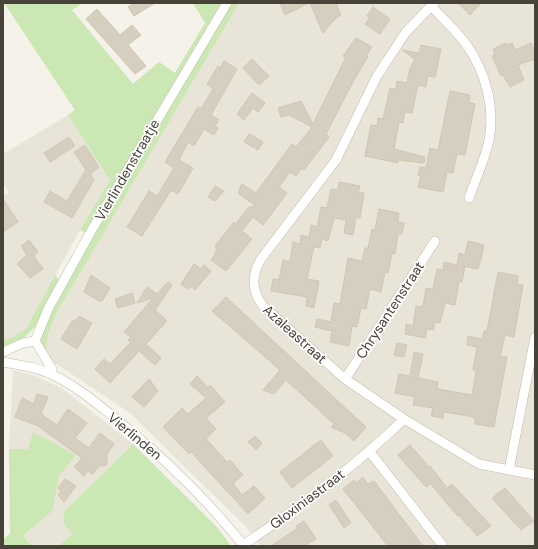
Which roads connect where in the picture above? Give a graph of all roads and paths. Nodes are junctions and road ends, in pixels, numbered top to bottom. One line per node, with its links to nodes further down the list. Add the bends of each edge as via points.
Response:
1 (227, 3): 6 (street, Vierlindenstraatje, via 90,233 48,309)
2 (432, 5): 3 (street, via 468,46 482,72 487,90 490,112 489,140); 10 (street, Azaleastraat, via 406,32 381,69 336,160 256,268 254,289 262,306)
3 (468, 198)
4 (435, 241): 10 (street, Chrysantenstraat)
5 (535, 337): 13 (street)
6 (35, 341): 7 (street, via 23,343); 9 (street, via 52,369)
7 (3, 352)
8 (3, 362): 9 (street, Vierlinden)
9 (52, 374): 15 (street, Vierlinden, via 82,392 157,453 189,483)
10 (345, 379): 11 (street, Azaleastraat)
11 (404, 419): 12 (street, Gloxiniastraat); 13 (street, Azaleastraat, via 479,464)
12 (370, 452): 15 (street, Gloxiniastraat, via 290,514); 16 (street)
13 (509, 470): 14 (street, Azaleastraat)
14 (535, 475)
15 (243, 546)
16 (443, 546)

